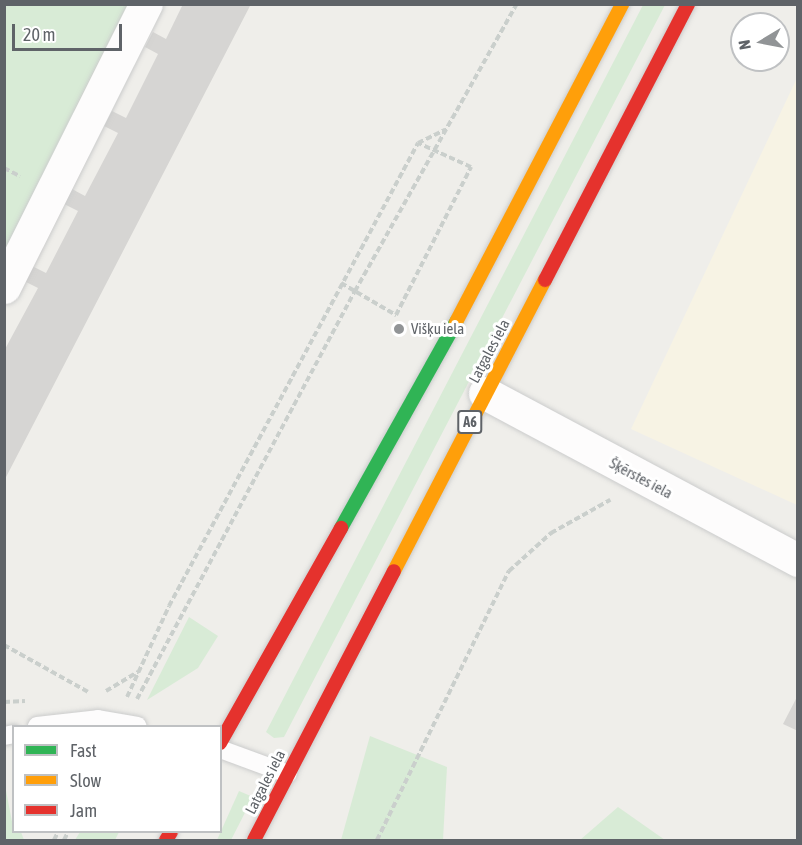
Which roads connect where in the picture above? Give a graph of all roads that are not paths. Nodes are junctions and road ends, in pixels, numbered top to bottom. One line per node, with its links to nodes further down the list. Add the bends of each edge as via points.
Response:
1 (146, 4): 4 (street)
2 (622, 4): 9 (highway, via 435,362)
3 (688, 4): 5 (highway, Latgales iela / A6)
4 (4, 287)
5 (485, 393): 6 (street, Šķērstes iela); 11 (highway, Latgales iela / A6)
6 (798, 560)
7 (126, 724): 8 (lane, via 98,719)
8 (46, 725)
9 (222, 739)
10 (222, 750): 11 (lane)
11 (288, 774): 12 (highway, Latgales iela / A6)
12 (254, 840)

